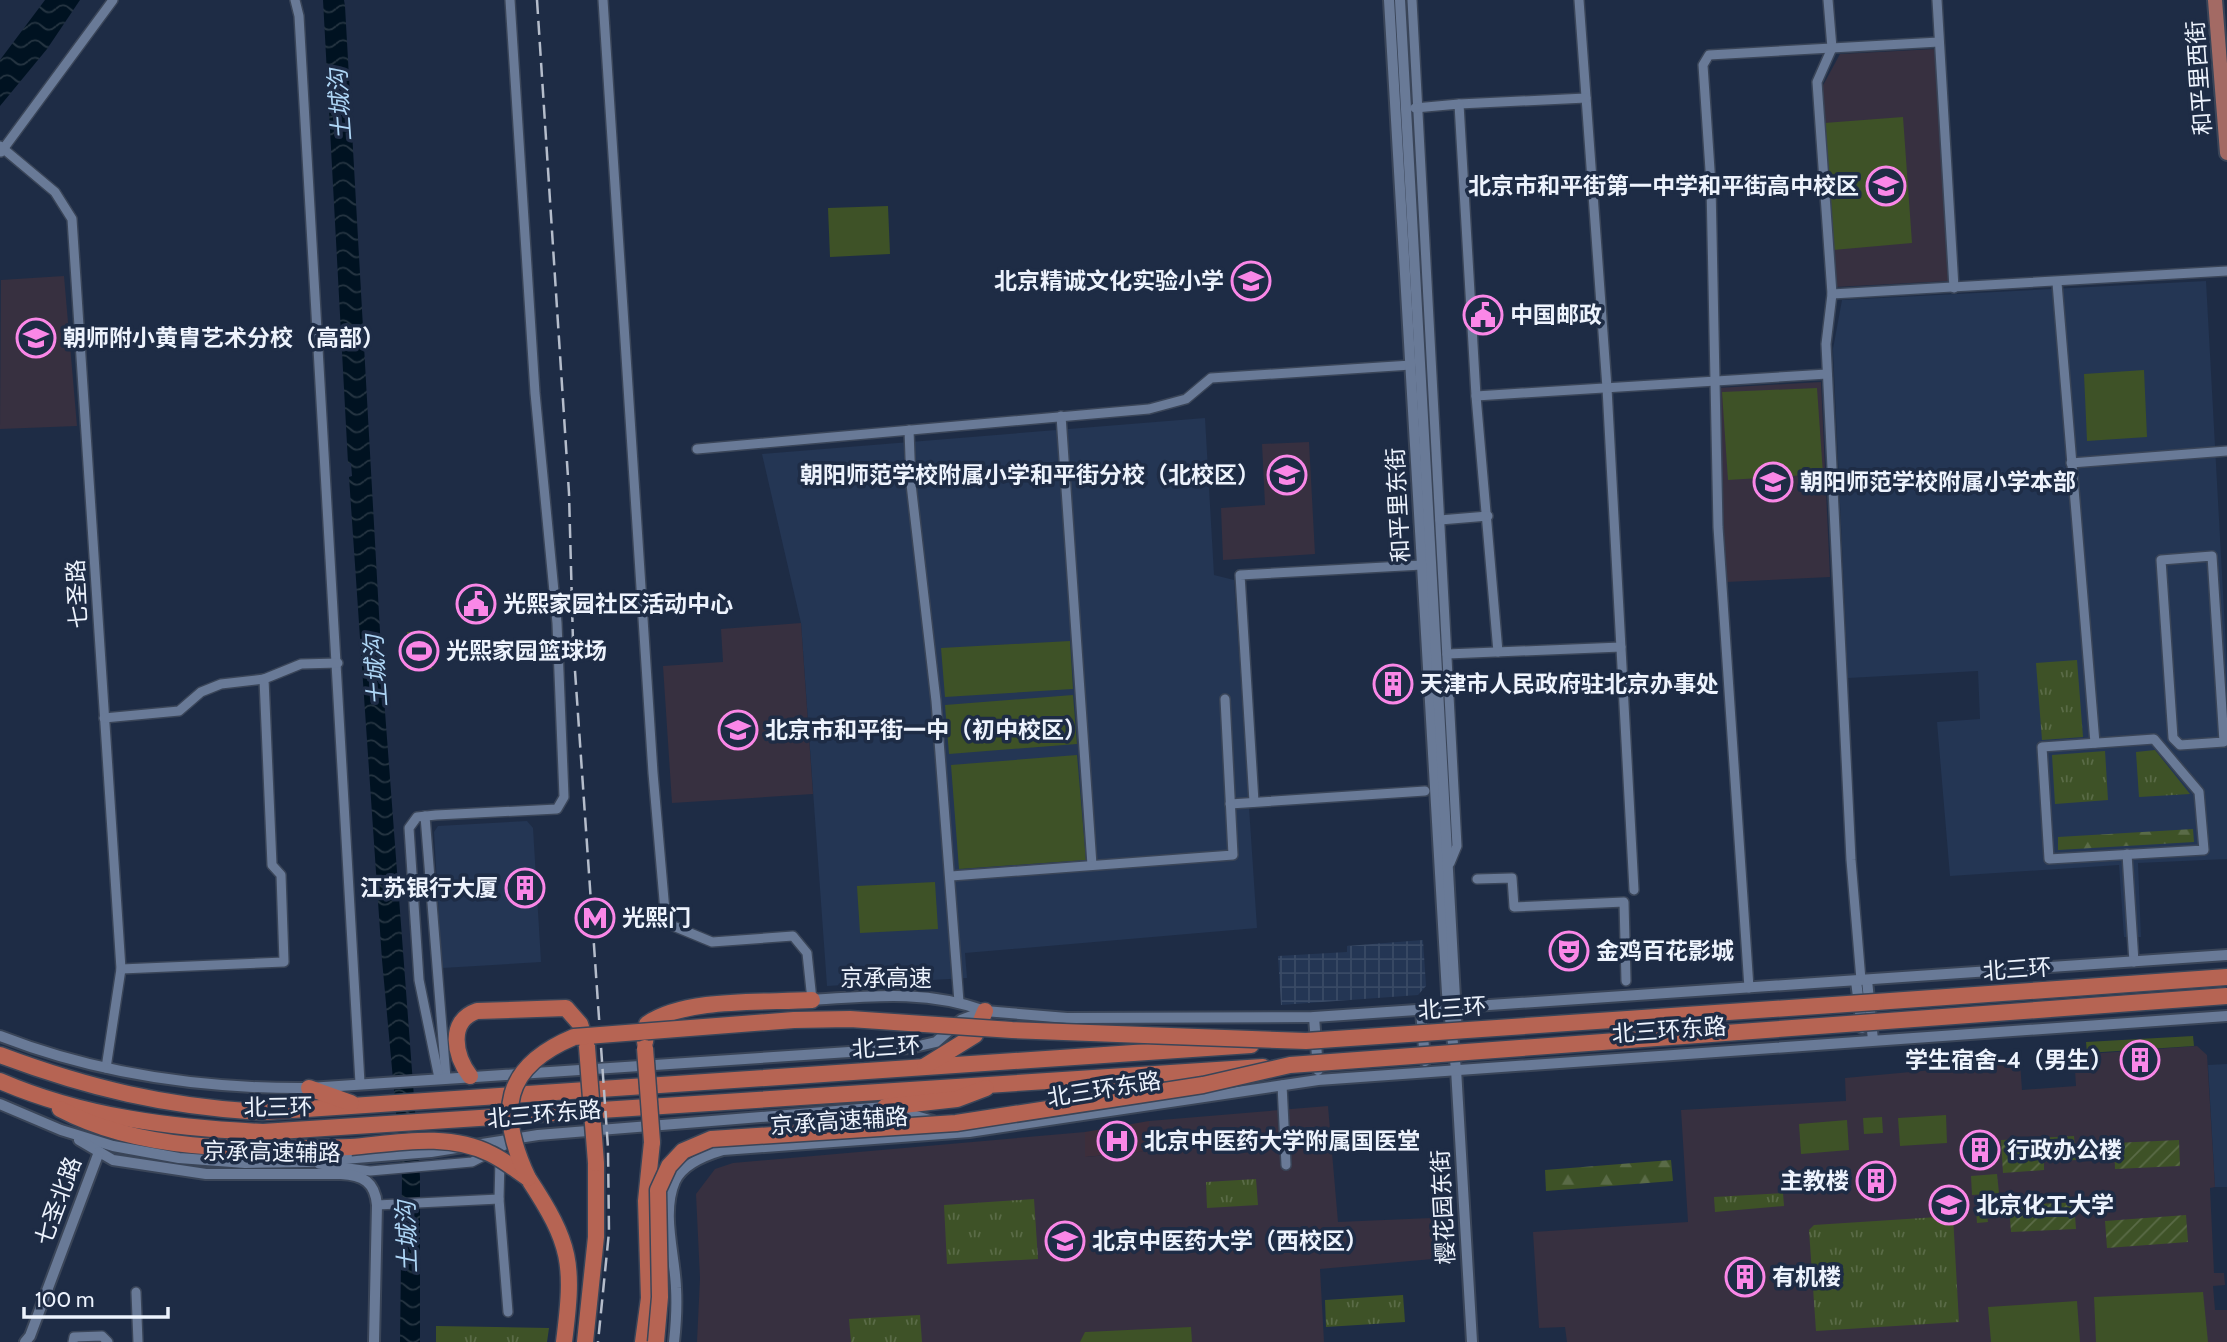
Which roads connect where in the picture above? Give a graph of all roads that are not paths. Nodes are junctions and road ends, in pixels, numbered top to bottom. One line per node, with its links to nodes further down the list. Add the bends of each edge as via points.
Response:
1 (113, 0): 17 (street)
2 (295, 0): 39 (street)
3 (510, 0): 48 (street, via 535,393 557,623 564,797 557,809)
4 (603, 0): 63 (street, via 666,923 712,943 793,936 807,953)
5 (1389, 0): 23 (street, 和平里东街)
6 (1400, 0): 16 (street, 和平里东街)
7 (1412, 0): 16 (street)
8 (1579, 0): 14 (street)
9 (1828, 0): 13 (street)
10 (1937, 0): 12 (street)
11 (2216, 0): 18 (main road, 和平里西街)
12 (1939, 42): 13 (street); 21 (street)
13 (1832, 48): 22 (street, via 1817,82); 25 (street, via 1709,55 1703,65 1711,185)
14 (1586, 98): 15 (street); 26 (street)
15 (1459, 104): 16 (street); 27 (street)
16 (1413, 108): 34 (street); 50 (street, 和平里东街)
17 (1, 149): 43 (street, 七圣路, via 55,192 72,219)
18 (2227, 153)
19 (2227, 271): 20 (street)
20 (2057, 283): 21 (street); 32 (street)
21 (1954, 288): 22 (street)
22 (1832, 294): 24 (street)
23 (1411, 365): 28 (street, via 1211,378 1186,399 1149,409); 35 (street, 和平里东街)
24 (1827, 374): 25 (street); 59 (street)
25 (1713, 381): 26 (street); 61 (street)
26 (1607, 388): 27 (street); 36 (street)
27 (1476, 396): 33 (street)
28 (1061, 416): 29 (street); 51 (street)
29 (909, 430): 30 (street); 52 (street)
30 (696, 449)
31 (2227, 452): 32 (street)
32 (2071, 463): 44 (street)
33 (1488, 516): 34 (street); 37 (street)
34 (1440, 520): 38 (street)
35 (1422, 565): 46 (street, via 1240,575); 66 (street, 和平里东街)
36 (1621, 647): 37 (street); 54 (street)
37 (1497, 652): 38 (street)
38 (1447, 654): 50 (street, via 1457,846)
39 (338, 663): 40 (street, via 302,664); 87 (street)
40 (264, 678): 43 (street, via 221,684 201,692 179,711); 57 (street, via 272,865 281,875 284,962)
41 (2224, 679): 41 (street, via 2224,742 2180,745 2173,738 2161,560 2212,556)
42 (1225, 699): 47 (street)
43 (104, 718): 57 (street, 七圣路)
44 (2095, 743): 49 (street, via 2042,747 2049,859); 49 (street, via 2154,739 2199,792 2204,850)
45 (1425, 791): 46 (street)
46 (1254, 803): 47 (street)
47 (1230, 804): 51 (street, via 1233,855)
48 (425, 816): 83 (street); 83 (street, via 417,817 409,828 419,980)
49 (2127, 854): 56 (street)
50 (1450, 863): 66 (street, 和平里东街)
51 (1092, 866): 52 (street)
52 (951, 876): 64 (street)
53 (1477, 879): 60 (street, via 1512,877 1514,908 1623,902)
54 (1634, 890)
55 (2227, 955): 56 (street, 北三环东路)
56 (2134, 962): 59 (street, 北三环东路)
57 (121, 970): 79 (street, 七圣路)
58 (2227, 977): 75 (highway, 北三环, bridge)
59 (1861, 980): 61 (street, 北三环东路); 74 (street)
60 (1626, 981)
61 (1748, 988): 66 (street, 北三环东路)
62 (2227, 996): 77 (highway, 北三环, bridge)
63 (812, 1000): 64 (street, 京承高速, via 908,994); 117 (highway, bridge, via 695,1007 661,1015 647,1024 652,1142 646,1201 649,1298)
64 (959, 1002): 68 (street, 京承高速); 71 (street)
65 (2227, 1002): 72 (street, via 2154,1007)
66 (1453, 1008): 67 (street, 北三环东路); 80 (street, 樱花园东街)
67 (1421, 1010): 70 (street, 北三环东路); 81 (street)
68 (985, 1011): 70 (street, 北三环东路, via 1067,1018); 71 (street, 北三环东路); 78 (highway, via 975,1035)
69 (2227, 1016): 72 (street, 北三环东路)
70 (1314, 1017): 84 (street)
71 (961, 1020): 82 (street, 北三环东路, via 936,1042 910,1048)
72 (2137, 1022): 74 (street, 北三环东路)
73 (0, 1036): 79 (street, 北三环东路)
74 (1869, 1040): 80 (street, 北三环东路)
75 (1306, 1041): 78 (highway, 北三环); 105 (highway, bridge, via 850,1019 574,1037 548,1048 530,1063 510,1100 509,1127)
76 (0, 1055): 95 (highway, 北三环, via 65,1079 201,1109 262,1112)
77 (1290, 1065): 86 (highway, 北三环); 118 (highway, bridge, via 1203,1085 956,1123 710,1139 683,1151 669,1166 658,1190)
78 (923, 1068): 88 (highway, 北三环)
79 (106, 1069): 90 (street, 北三环东路, via 172,1082 246,1089)
80 (1456, 1069): 81 (street, 北三环东路); 120 (street, 樱花园东街)
81 (1426, 1071): 84 (street, 北三环东路)
82 (470, 1076): 83 (street, 北三环东路); 116 (highway, bridge, via 456,1042 465,1015 566,1008 580,1024 587,1047 596,1163 596,1237)
83 (437, 1078): 87 (street, 北三环东路)
84 (1318, 1080): 89 (street, 北三环东路)
85 (0, 1081): 92 (highway, 北三环)
86 (1005, 1081): 94 (highway, 北三环); 96 (highway, via 957,1098)
87 (365, 1083): 90 (street, 北三环东路)
88 (680, 1084): 91 (highway, 北三环东路)
89 (1282, 1085): 99 (street, 北三环东路); 104 (street)
90 (309, 1088): 95 (highway)
91 (561, 1093): 95 (highway, 北三环)
92 (39, 1098): 97 (highway, 北三环, via 191,1129 263,1132); 105 (highway, bridge, via 91,1126 171,1142 256,1149 433,1140 470,1146 492,1154)
93 (0, 1104): 98 (street, 北三环东路)
94 (681, 1104): 97 (highway, 北三环东路)
95 (356, 1105)
96 (886, 1107): 99 (street, 北三环东路); 100 (street, 北三环东路)
97 (563, 1112)
98 (61, 1130): 102 (street, 京承高速辅路); 103 (street, 北三环东路, via 113,1146 179,1158)
99 (969, 1132): 119 (street, 京承高速辅路, via 747,1147 697,1160 676,1178 670,1202)
100 (538, 1135): 101 (street); 103 (street, 北三环东路, via 431,1152)
101 (506, 1144): 103 (street, via 472,1163 370,1171); 106 (street, via 498,1171)
102 (99, 1152): 107 (street, 京承高速辅路, via 113,1160 206,1174 357,1174 372,1184); 110 (street, 七圣北路)
103 (306, 1162)
104 (1286, 1165)
105 (528, 1178): 115 (highway, via 567,1247 570,1273)
106 (499, 1199): 107 (street); 109 (street)
107 (377, 1205): 114 (street)
108 (136, 1292): 113 (street)
109 (508, 1312)
110 (25, 1342)
111 (73, 1342): 112 (street, via 74,1338 102,1336)
112 (108, 1342)
113 (138, 1342)
114 (374, 1342)
115 (564, 1342)
116 (585, 1342)
117 (643, 1342)
118 (656, 1342)
119 (674, 1342)
120 (1472, 1342)

